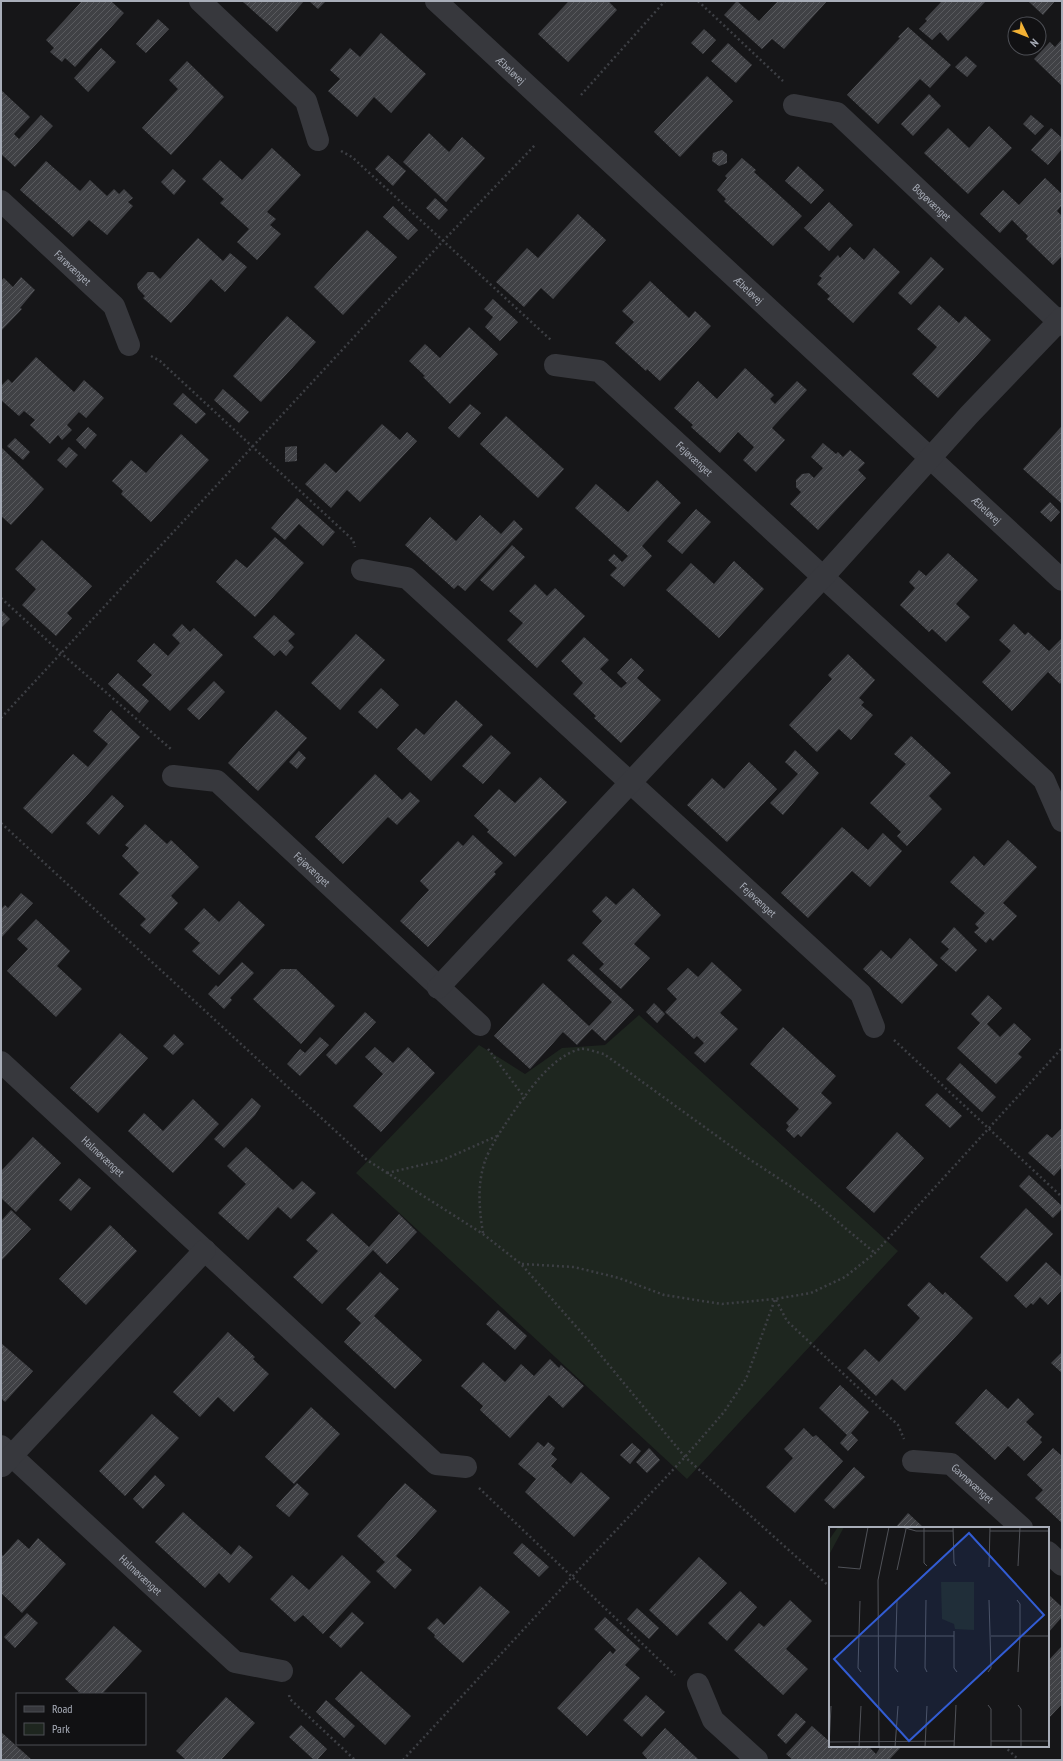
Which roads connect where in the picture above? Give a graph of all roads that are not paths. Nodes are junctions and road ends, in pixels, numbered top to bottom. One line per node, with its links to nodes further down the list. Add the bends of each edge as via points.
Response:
1 (200, 1): 4 (street, via 306,101)
2 (436, 1): 9 (street, Æbeløvej)
3 (794, 106): 6 (street, Bogøvænget, via 837,113)
4 (318, 140)
5 (1, 201): 7 (street, Farøvænget, via 114,306)
6 (1061, 322): 9 (street, Bogøvænget)
7 (130, 344)
8 (555, 365): 11 (street, Fejøvænget, via 599,371)
9 (930, 459): 11 (street); 12 (street, Æbeløvej)
10 (362, 570): 14 (street, Fejøvænget, via 407,578)
11 (823, 577): 14 (street); 15 (street, Fejøvænget, via 1044,780)
12 (1062, 580)
13 (173, 776): 16 (street, Fejøvænget, via 218,781)
14 (631, 781): 16 (street); 18 (street, Fejøvænget, via 861,994)
15 (1062, 821)
16 (438, 988): 17 (street, Fejøvænget)
17 (480, 1025)
18 (874, 1027)
19 (1, 1062): 20 (street, Halmøvænget)
20 (205, 1250): 21 (street, Halmøvænget); 23 (street, Halmøvænget, via 436,1464)
21 (4, 1456): 27 (street, Halmøvænget, via 235,1662)
22 (913, 1461): 24 (street, Gavnøvænget, via 951,1464)
23 (466, 1467)
24 (1021, 1527)
25 (1049, 1553): 26 (street)
26 (1062, 1565)
27 (282, 1672)
28 (698, 1684): 29 (street, via 713,1720)
29 (756, 1760)

